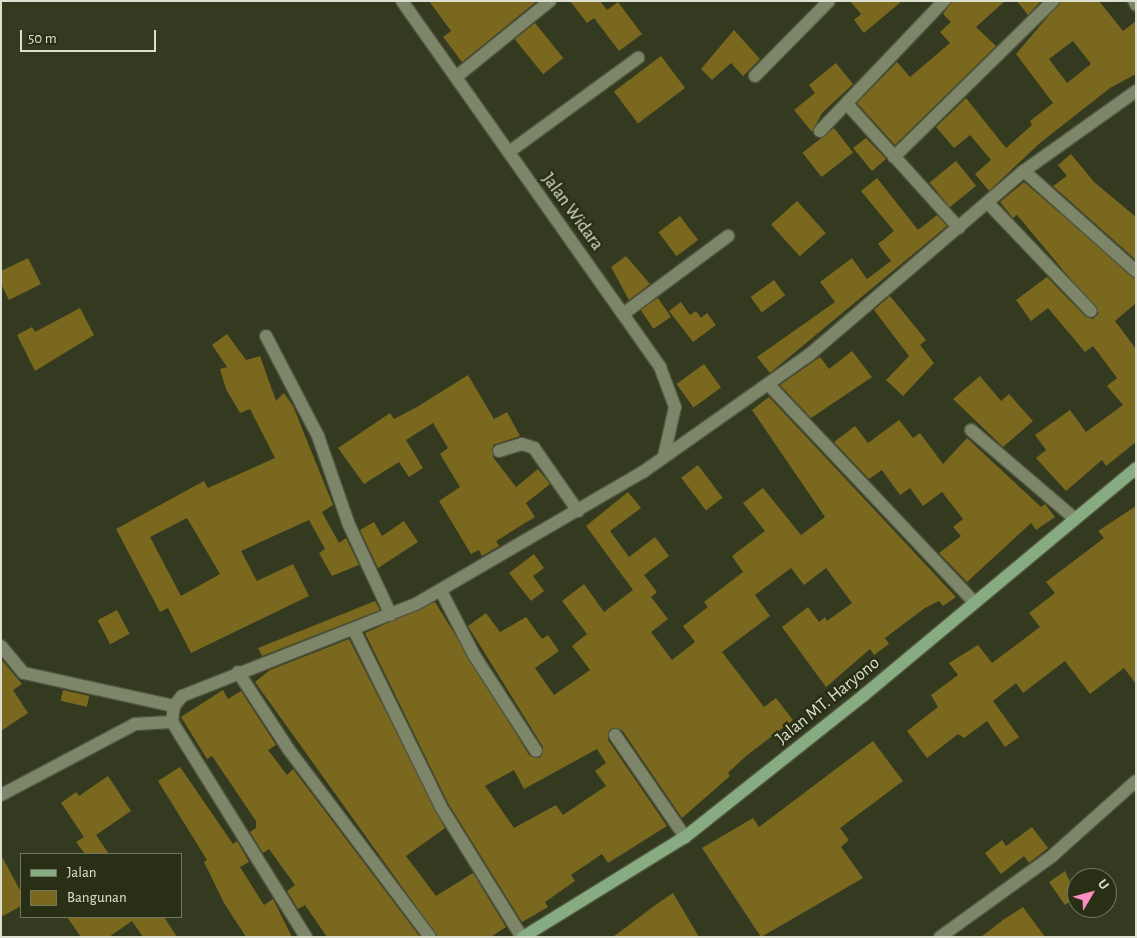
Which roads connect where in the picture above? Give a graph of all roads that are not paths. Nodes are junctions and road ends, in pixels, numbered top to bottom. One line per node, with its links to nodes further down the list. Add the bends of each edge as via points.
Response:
1 (402, 1): 10 (street, Jalan Widara)
2 (550, 1): 10 (street)
3 (829, 1): 9 (street)
4 (944, 1): 12 (street)
5 (1053, 1): 15 (street)
6 (1134, 1): 7 (street)
7 (1136, 5)
8 (638, 58): 14 (street)
9 (755, 76)
10 (456, 77): 14 (street, Jalan Widara)
11 (1136, 91): 16 (street)
12 (847, 104): 13 (street); 15 (street)
13 (820, 131)
14 (509, 152): 22 (street, Jalan Widara)
15 (894, 156): 18 (street)
16 (1024, 171): 17 (street); 20 (street)
17 (988, 203): 18 (street); 21 (street)
18 (959, 228): 24 (street, via 856,318)
19 (728, 236): 22 (street)
20 (1136, 271)
21 (1091, 312)
22 (623, 314): 27 (street, Jalan Widara, via 670,388 674,422)
23 (266, 336): 33 (street, via 318,436 349,525)
24 (768, 384): 27 (street); 32 (street)
25 (971, 430): 30 (street)
26 (498, 451): 29 (street, via 522,444 534,448)
27 (664, 456): 29 (street)
28 (1136, 468): 30 (main road, Jalan MT. Haryono)
29 (578, 511): 31 (street)
30 (1074, 518): 32 (main road, Jalan MT. Haryono)
31 (441, 591): 33 (street); 40 (street, via 474,655)
32 (974, 602): 43 (main road, Jalan MT. Haryono)
33 (392, 615): 34 (street)
34 (354, 630): 36 (street); 46 (street, via 442,807)
35 (1, 646): 37 (street, via 24,673)
36 (238, 672): 37 (street, via 191,689); 45 (street, via 289,750)
37 (174, 706): 38 (street)
38 (172, 722): 42 (street, via 135,724); 44 (street)
39 (615, 735): 43 (street)
40 (536, 751)
41 (1136, 781): 47 (street, via 1051,857)
42 (1, 795)
43 (685, 837): 46 (main road, Jalan MT. Haryono)
44 (306, 937)
45 (430, 937)
46 (522, 937)
47 (940, 937)

